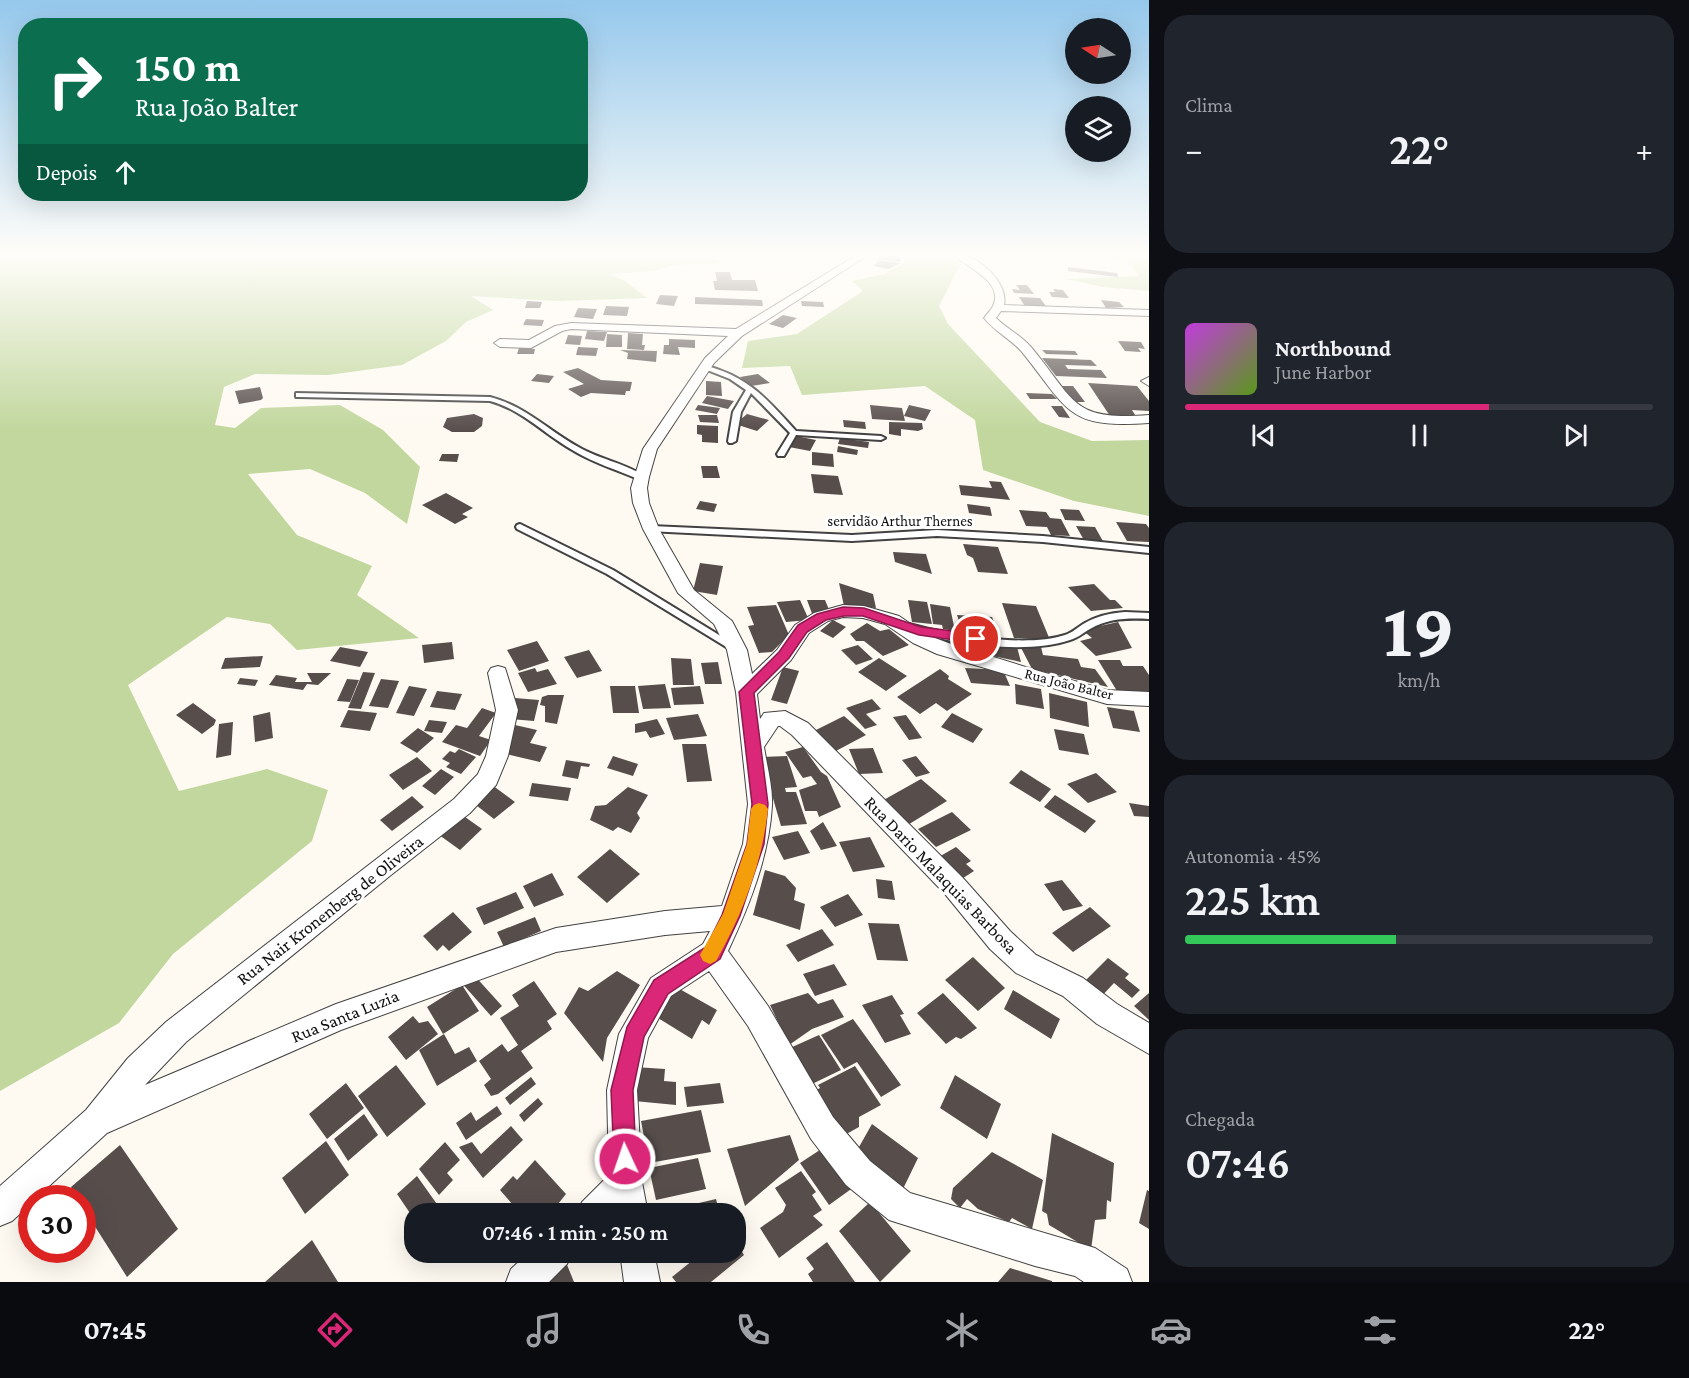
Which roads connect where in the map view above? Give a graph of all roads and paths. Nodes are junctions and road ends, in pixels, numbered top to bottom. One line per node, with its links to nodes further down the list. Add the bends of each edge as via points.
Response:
1 (770, 313): 3 (street)
2 (993, 313): 8 (street, via 989,316 992,321 1020,343 1058,394 1078,412 1104,420)
3 (738, 333): 4 (street, via 571,326 559,328 531,344); 5 (street)
4 (500, 343)
5 (704, 367): 6 (lane, via 728,374); 13 (street, via 650,449)
6 (751, 388): 9 (lane); 11 (lane, via 736,412)
7 (299, 395): 13 (lane, via 506,402 576,449)
8 (1149, 419)
9 (794, 433): 10 (lane); 12 (lane)
10 (881, 438)
11 (732, 441)
12 (781, 454)
13 (641, 477): 15 (street, via 641,503)
14 (520, 527): 19 (lane, via 610,572)
15 (651, 529): 16 (lane, servidão Arthur Thernes, via 852,538 937,533); 19 (street, via 687,593 722,621)
16 (1149, 550)
17 (1149, 616): 18 (lane, via 1113,616 1069,638 1040,642 957,637 919,631)
18 (892, 620): 21 (street, Rua João Balter, via 843,611 821,617 802,628 784,655); 22 (street, Rua João Balter, via 920,639 1038,678 1107,697)
19 (737, 650): 21 (street)
20 (498, 673): 27 (street, Rua Nair Kronenberg de Oliveira, via 507,710 498,756 488,779 462,806 176,1032 139,1069)
21 (746, 692): 23 (street)
22 (1149, 699)
23 (753, 746): 24 (street, via 760,804 755,844); 26 (street, Rua Dario Malaquias Barbosa, via 772,718 786,719 800,729 1026,964 1073,987 1107,1014)
24 (731, 916): 25 (street); 27 (street, Rua Santa Luzia, via 556,940 336,1018)
25 (713, 953): 28 (street, via 661,987 634,1034 622,1090); 34 (street, via 758,1016 822,1128 858,1173 901,1208 1083,1260)
26 (1149, 1039)
27 (96, 1122): 29 (street, Rua Santa Luzia)
28 (628, 1198)
29 (0, 1209)
30 (544, 1263): 32 (street)
31 (639, 1263): 33 (street)
32 (524, 1282)
33 (642, 1282)
34 (1114, 1282)

